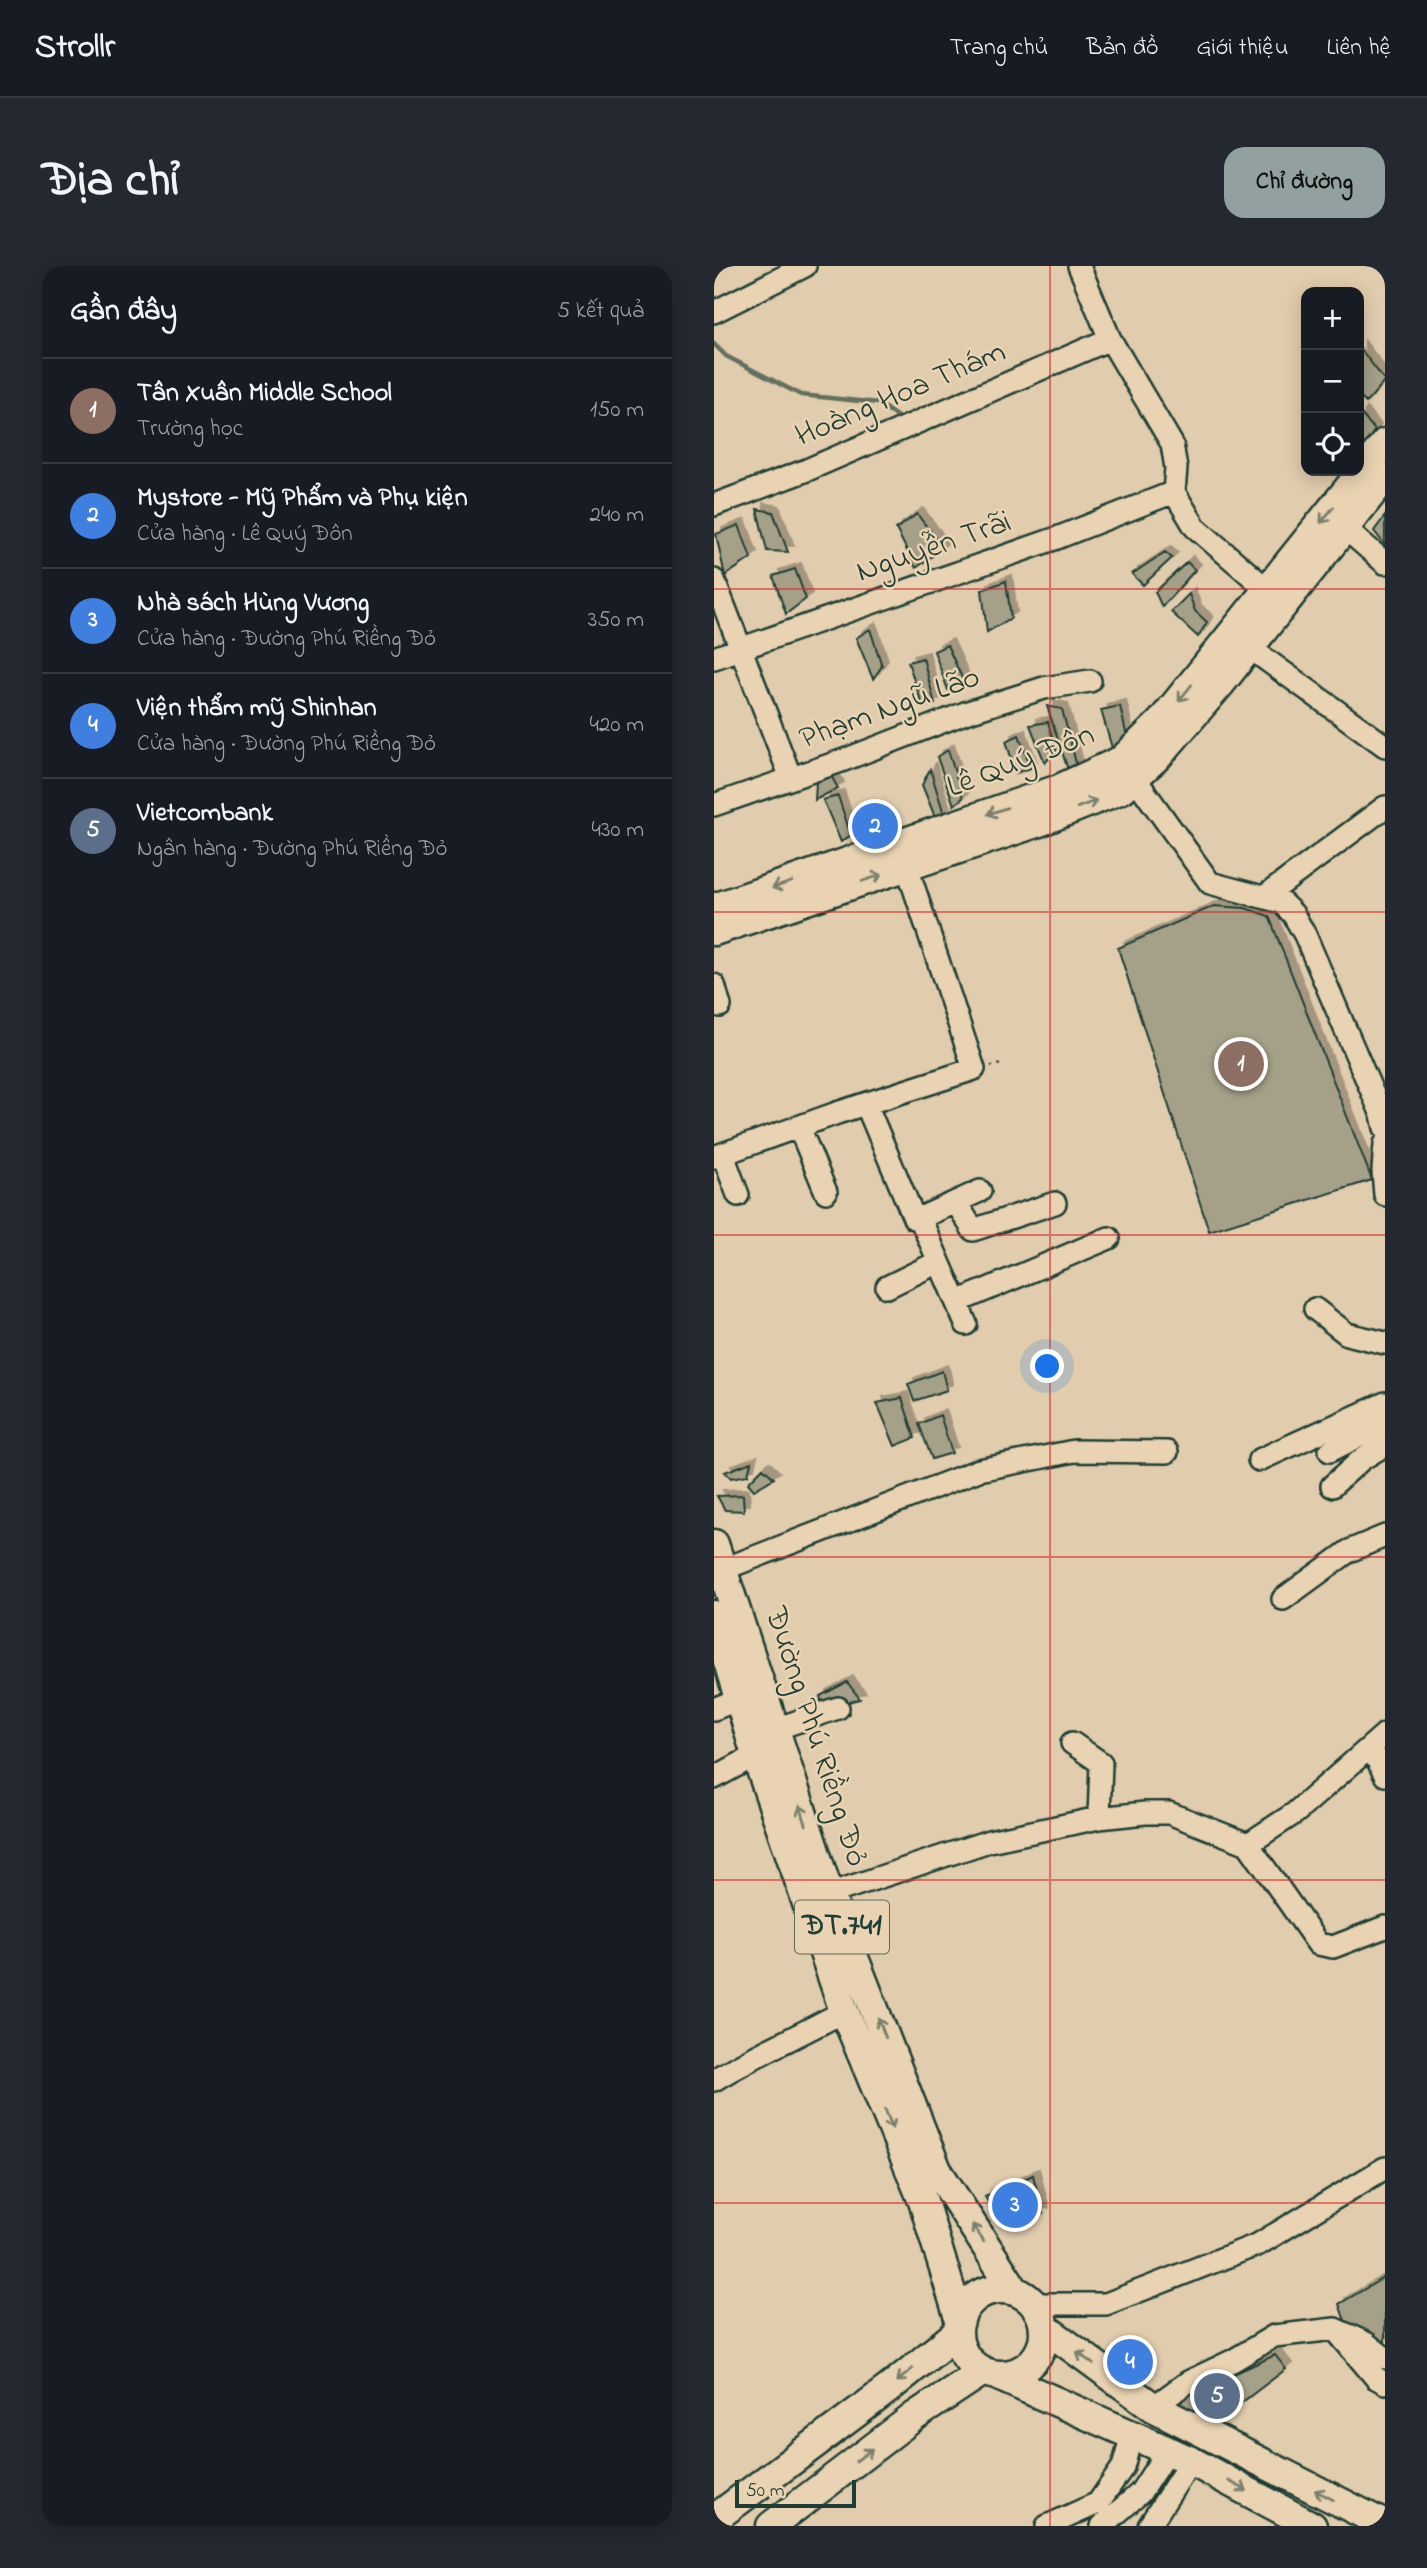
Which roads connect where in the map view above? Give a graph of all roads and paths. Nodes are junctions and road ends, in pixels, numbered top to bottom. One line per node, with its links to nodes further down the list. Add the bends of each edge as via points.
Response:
1 (805, 266): 3 (street)
2 (1079, 266): 4 (street)
3 (714, 312)
4 (1110, 339): 7 (street, via 1172,444); 8 (street, Hoàng Hoa Thám, via 807,470)
5 (1385, 443): 12 (main road, Lê Quý Đôn, one-way to 12)
6 (1385, 477): 9 (main road, Lê Quý Đôn)
7 (1174, 492): 12 (street, via 1195,527); 14 (street, Nguyễn Trãi)
8 (714, 505)
9 (1345, 528): 10 (street); 12 (main road, Lê Quý Đôn)
10 (1385, 563)
11 (714, 580): 14 (street)
12 (1276, 597): 13 (main road, Lê Quý Đôn); 18 (main road, Lê Quý Đôn, one-way to 18, via 1161,722)
13 (1250, 648): 17 (street); 18 (main road, Lê Quý Đôn, via 1221,683)
14 (739, 650): 15 (street, Nguyễn Trãi); 19 (street)
15 (714, 658)
16 (1090, 681): 19 (street, Phạm Ngũ Lão, via 1044,688 965,713)
17 (1385, 746)
18 (1129, 769): 22 (main road, Lê Quý Đôn, one-way to 18, via 1108,796); 23 (street, via 1210,883); 24 (main road, Lê Quý Đôn, one-way to 24)
19 (791, 778): 20 (street, Phạm Ngũ Lão)
20 (714, 805)
21 (1384, 806): 23 (street)
22 (907, 867): 25 (main road, Lê Quý Đôn, one-way to 22); 28 (street, via 974,1069)
23 (1264, 897): 30 (street, via 1281,902 1305,936)
24 (714, 908)
25 (714, 931)
26 (714, 985): 27 (street)
27 (720, 1006)
28 (866, 1104): 29 (street); 39 (street, via 911,1216)
29 (799, 1128): 32 (street); 34 (street)
30 (1385, 1128)
31 (1385, 1144): 36 (street)
32 (719, 1156): 35 (street)
33 (980, 1191): 37 (street)
34 (826, 1192)
35 (738, 1195)
36 (1385, 1195)
37 (956, 1202): 38 (street, via 973,1230); 39 (street)
38 (1055, 1203)
39 (920, 1218): 41 (street)
40 (1109, 1238): 43 (street)
41 (938, 1262): 42 (street); 43 (street)
42 (887, 1287)
43 (957, 1302): 45 (street)
44 (1315, 1309): 46 (street, via 1347,1334)
45 (966, 1324)
46 (1385, 1343)
47 (1384, 1410): 49 (street); 51 (street)
48 (1385, 1445): 52 (street)
49 (1330, 1451)
50 (1167, 1452): 54 (street, via 1074,1451 979,1470)
51 (1259, 1460)
52 (1332, 1486)
53 (1385, 1536): 55 (street, via 1349,1552)
54 (719, 1557): 59 (main road, Đường Phú Riềng Đỏ / ĐT.741)
55 (1283, 1599)
56 (714, 1615): 57 (main road, Đường Phú Riềng Đỏ / ĐT.741)
57 (727, 1704): 62 (main road, Đường Phú Riềng Đỏ / ĐT.741)
58 (838, 1708): 59 (street)
59 (775, 1729): 67 (main road, Đường Phú Riềng Đỏ / ĐT.741, one-way to 59)
60 (1378, 1740): 63 (street); 66 (street, via 1295,1813)
61 (1072, 1742): 65 (street, via 1101,1763)
62 (756, 1755): 64 (street); 69 (main road, Đường Phú Riềng Đỏ / ĐT.741)
63 (1385, 1775)
64 (714, 1778)
65 (1099, 1818): 66 (street, via 1169,1813); 67 (street, via 989,1841)
66 (1248, 1844): 68 (street, via 1318,1944 1333,1947)
67 (829, 1894): 72 (main road, Đường Phú Riềng Đỏ / ĐT.741, one-way to 67, via 937,2170)
68 (1385, 1927)
69 (844, 2011): 70 (street); 73 (main road, Đường Phú Riềng Đỏ / ĐT.741, one-way to 73, via 922,2201)
70 (714, 2080)
71 (1385, 2168): 72 (street, via 1259,2244 1106,2304)
72 (1031, 2307): 73 (main road, via 1003,2288 981,2294 964,2310); 76 (main road, via 1044,2343 1037,2357 1013,2374); 78 (main road, Đường Phú Riềng Đỏ / ĐT.741, one-way to 72)
73 (959, 2327): 76 (main road, via 965,2356); 81 (main road, one-way to 81)
74 (1335, 2329): 75 (street); 77 (street); 78 (street, via 1274,2336 1188,2382)
75 (1385, 2358)
76 (990, 2374): 79 (main road); 83 (main road, one-way to 76, via 915,2416)
77 (1385, 2383)
78 (1153, 2407): 82 (main road, Đường Phú Riềng Đỏ / ĐT.741, one-way to 78)
79 (1132, 2435): 80 (main road); 84 (street, via 1123,2467 1098,2503)
80 (1179, 2456): 85 (street); 86 (street); 87 (main road, one-way to 87)
81 (726, 2518)
82 (1385, 2525)
83 (771, 2526)
84 (1047, 2526)
85 (1102, 2526)
86 (1149, 2526)
87 (1312, 2526)

